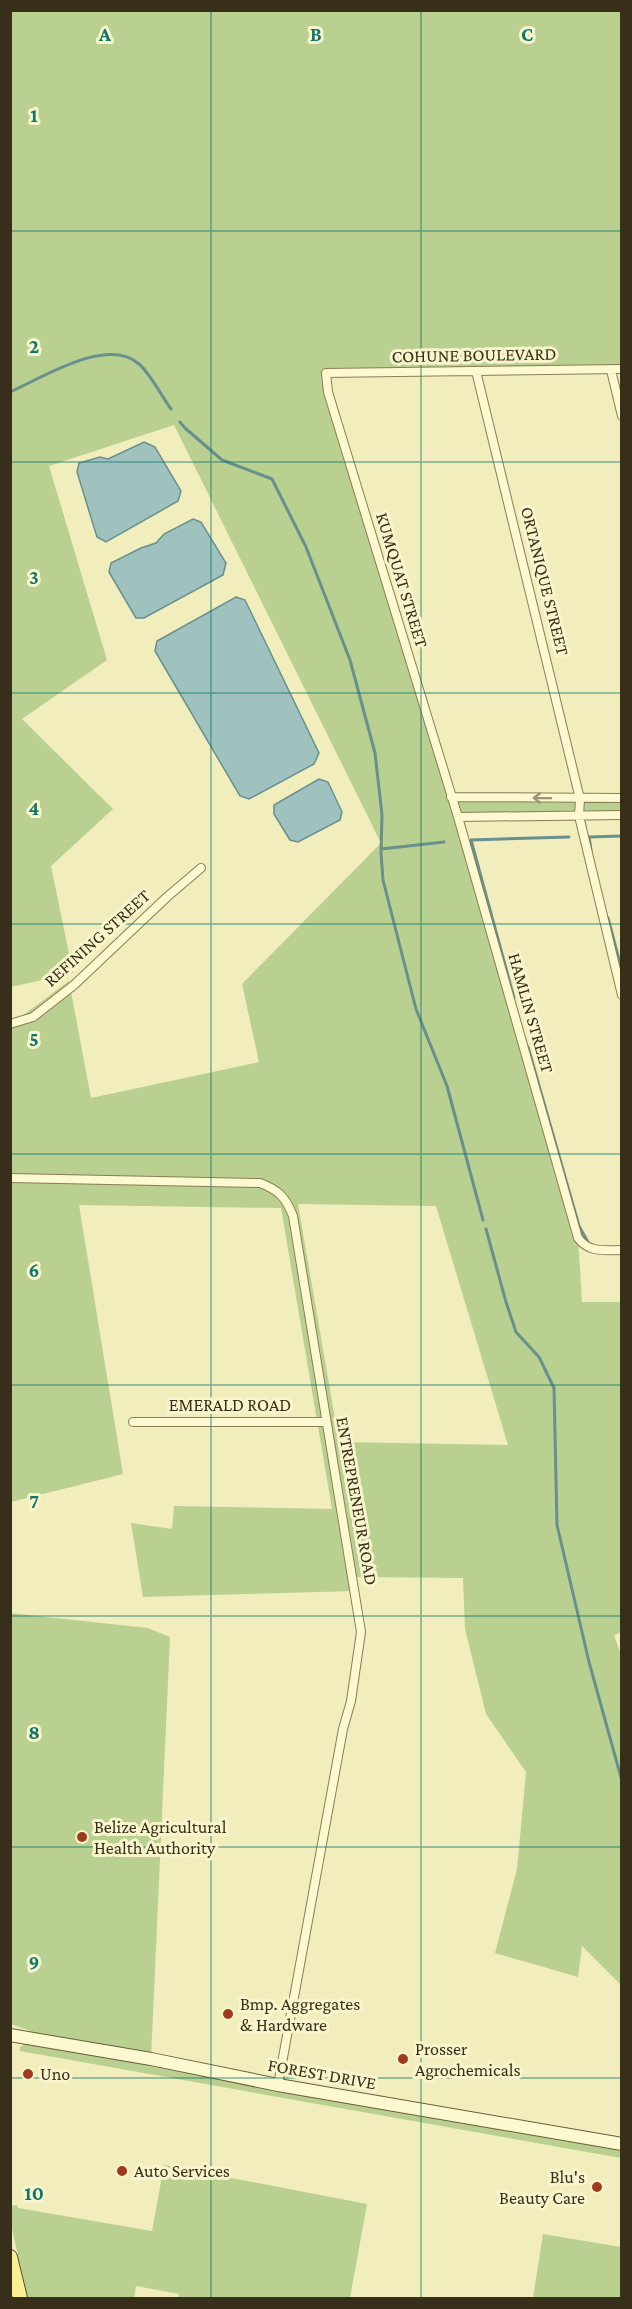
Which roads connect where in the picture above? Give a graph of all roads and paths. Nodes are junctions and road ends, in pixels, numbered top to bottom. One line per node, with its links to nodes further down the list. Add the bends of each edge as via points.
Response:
1 (611, 369): 2 (street, COHUNE BOULEVARD); 3 (street, COHUNE BOULEVARD); 5 (street)
2 (621, 369)
3 (477, 371): 4 (street, COHUNE BOULEVARD); 8 (street, ORTANIQUE STREET)
4 (326, 373): 6 (street, KUMQUAT STREET, via 328,392)
5 (621, 416)
6 (451, 797): 8 (street, one-way to 6); 11 (street, HAMLIN STREET)
7 (621, 798): 8 (street)
8 (580, 799): 10 (street, ORTANIQUE STREET)
9 (621, 815): 10 (street)
10 (579, 816): 11 (street); 13 (street, ORTANIQUE STREET)
11 (458, 817): 16 (street, HAMLIN STREET, via 578,1238 593,1250)
12 (201, 868): 14 (street, REFINING STREET, via 74,985 33,1017)
13 (621, 995)
14 (10, 1024)
15 (10, 1178): 18 (street, ENTREPRENEUR ROAD, via 260,1183 274,1188 286,1199 293,1216)
16 (621, 1250)
17 (133, 1422): 18 (street, EMERALD ROAD)
18 (326, 1422): 20 (street, ENTREPRENEUR ROAD, via 361,1632)
19 (13, 2034): 20 (main road, FOREST DRIVE)
20 (278, 2085): 21 (main road, FOREST DRIVE)
21 (621, 2144)
22 (10, 2257): 23 (main road)
23 (20, 2298)

